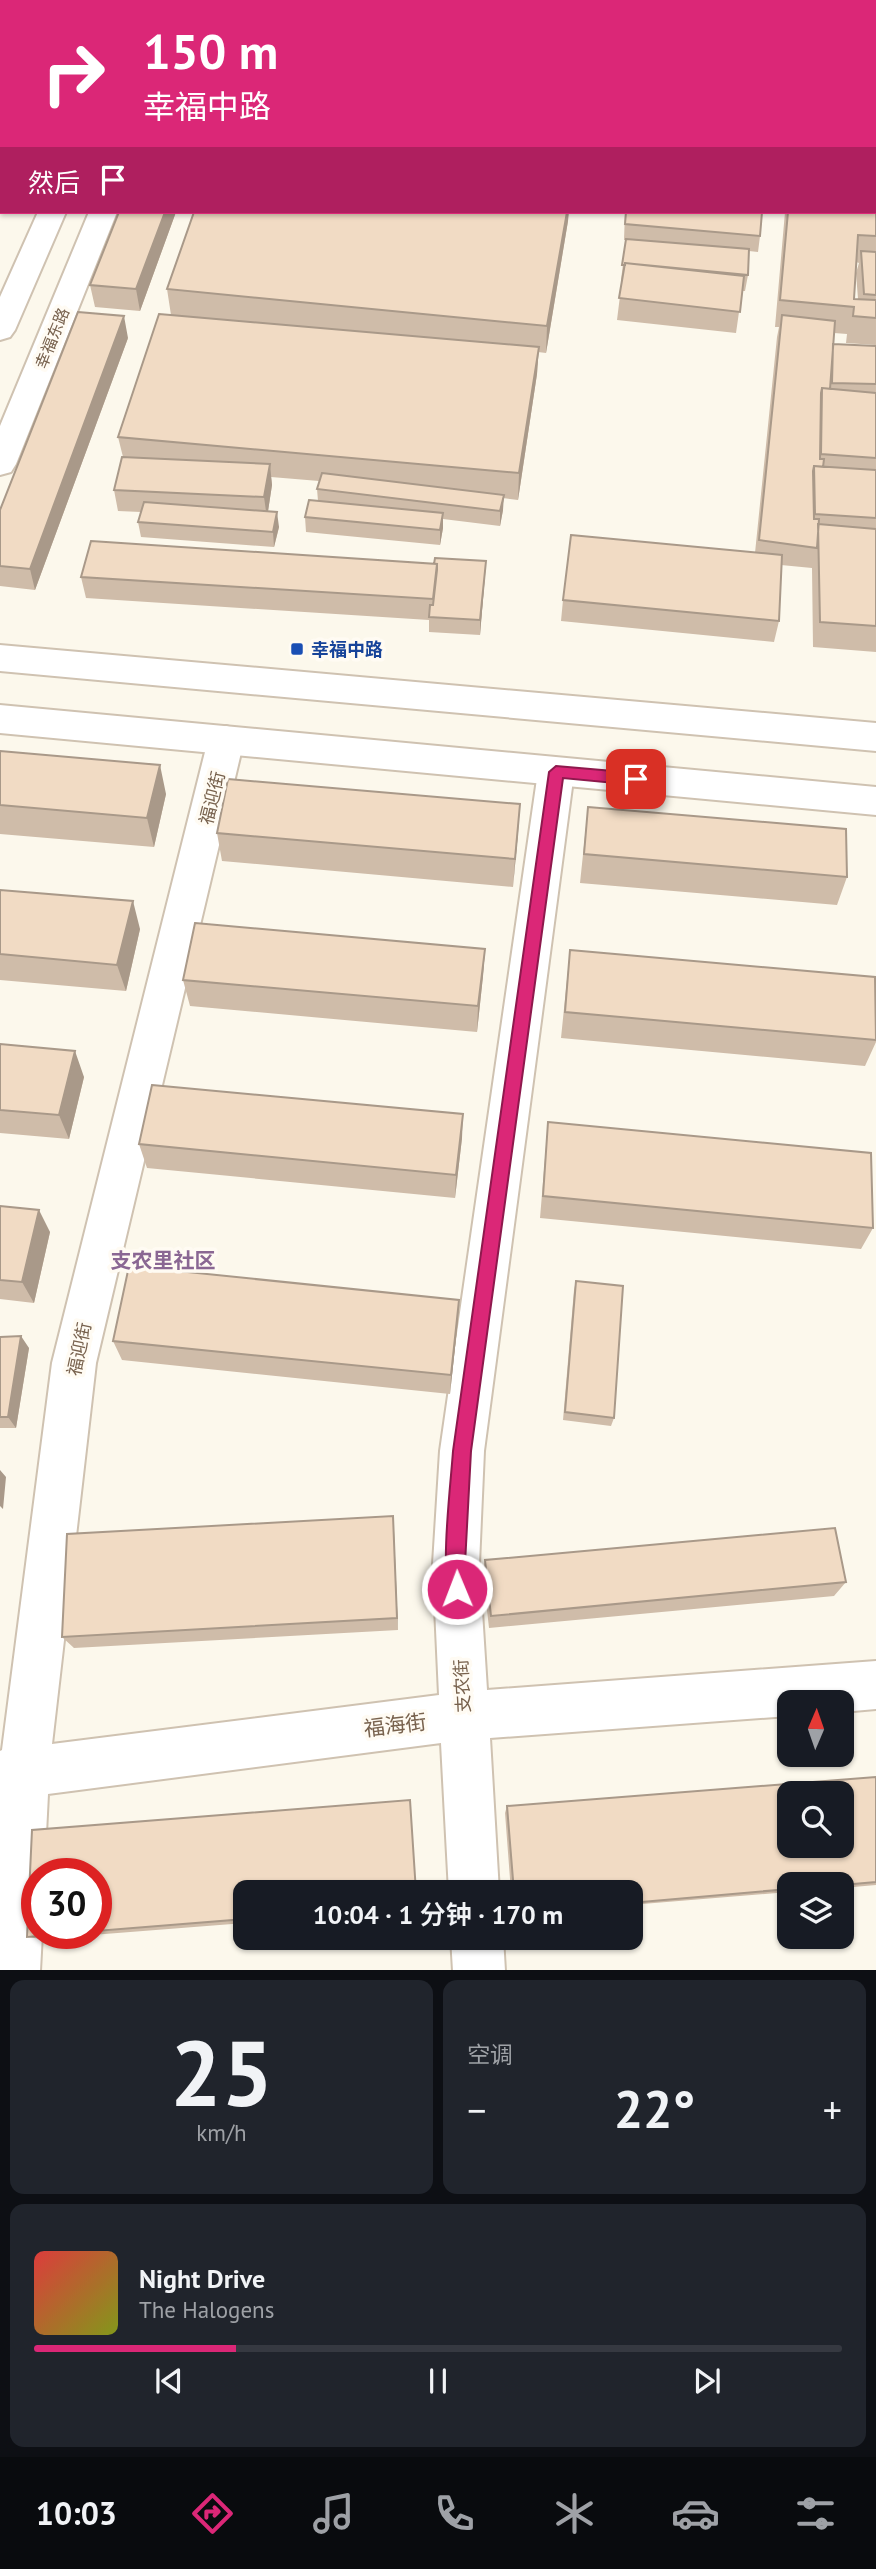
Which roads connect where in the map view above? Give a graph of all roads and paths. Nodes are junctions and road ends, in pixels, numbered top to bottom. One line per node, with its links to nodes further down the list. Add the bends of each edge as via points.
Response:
1 (51, 214): 3 (street)
2 (102, 214): 4 (street, 幸福东路)
3 (0, 330)
4 (0, 464)
5 (0, 658): 7 (street)
6 (0, 719): 8 (street)
7 (876, 737)
8 (226, 740): 9 (street); 13 (street, 福迎街, via 74,1363)
9 (556, 772): 10 (street); 12 (street, 支农街, via 462,1451 456,1564)
10 (876, 801)
11 (876, 1685): 12 (street, 福海街)
12 (463, 1716): 13 (street, 福海街); 14 (street, 支农街)
13 (12, 1773): 16 (street, 福迎街)
14 (473, 1880)
15 (478, 1950): 17 (street)
16 (14, 1970)
17 (479, 1970)

